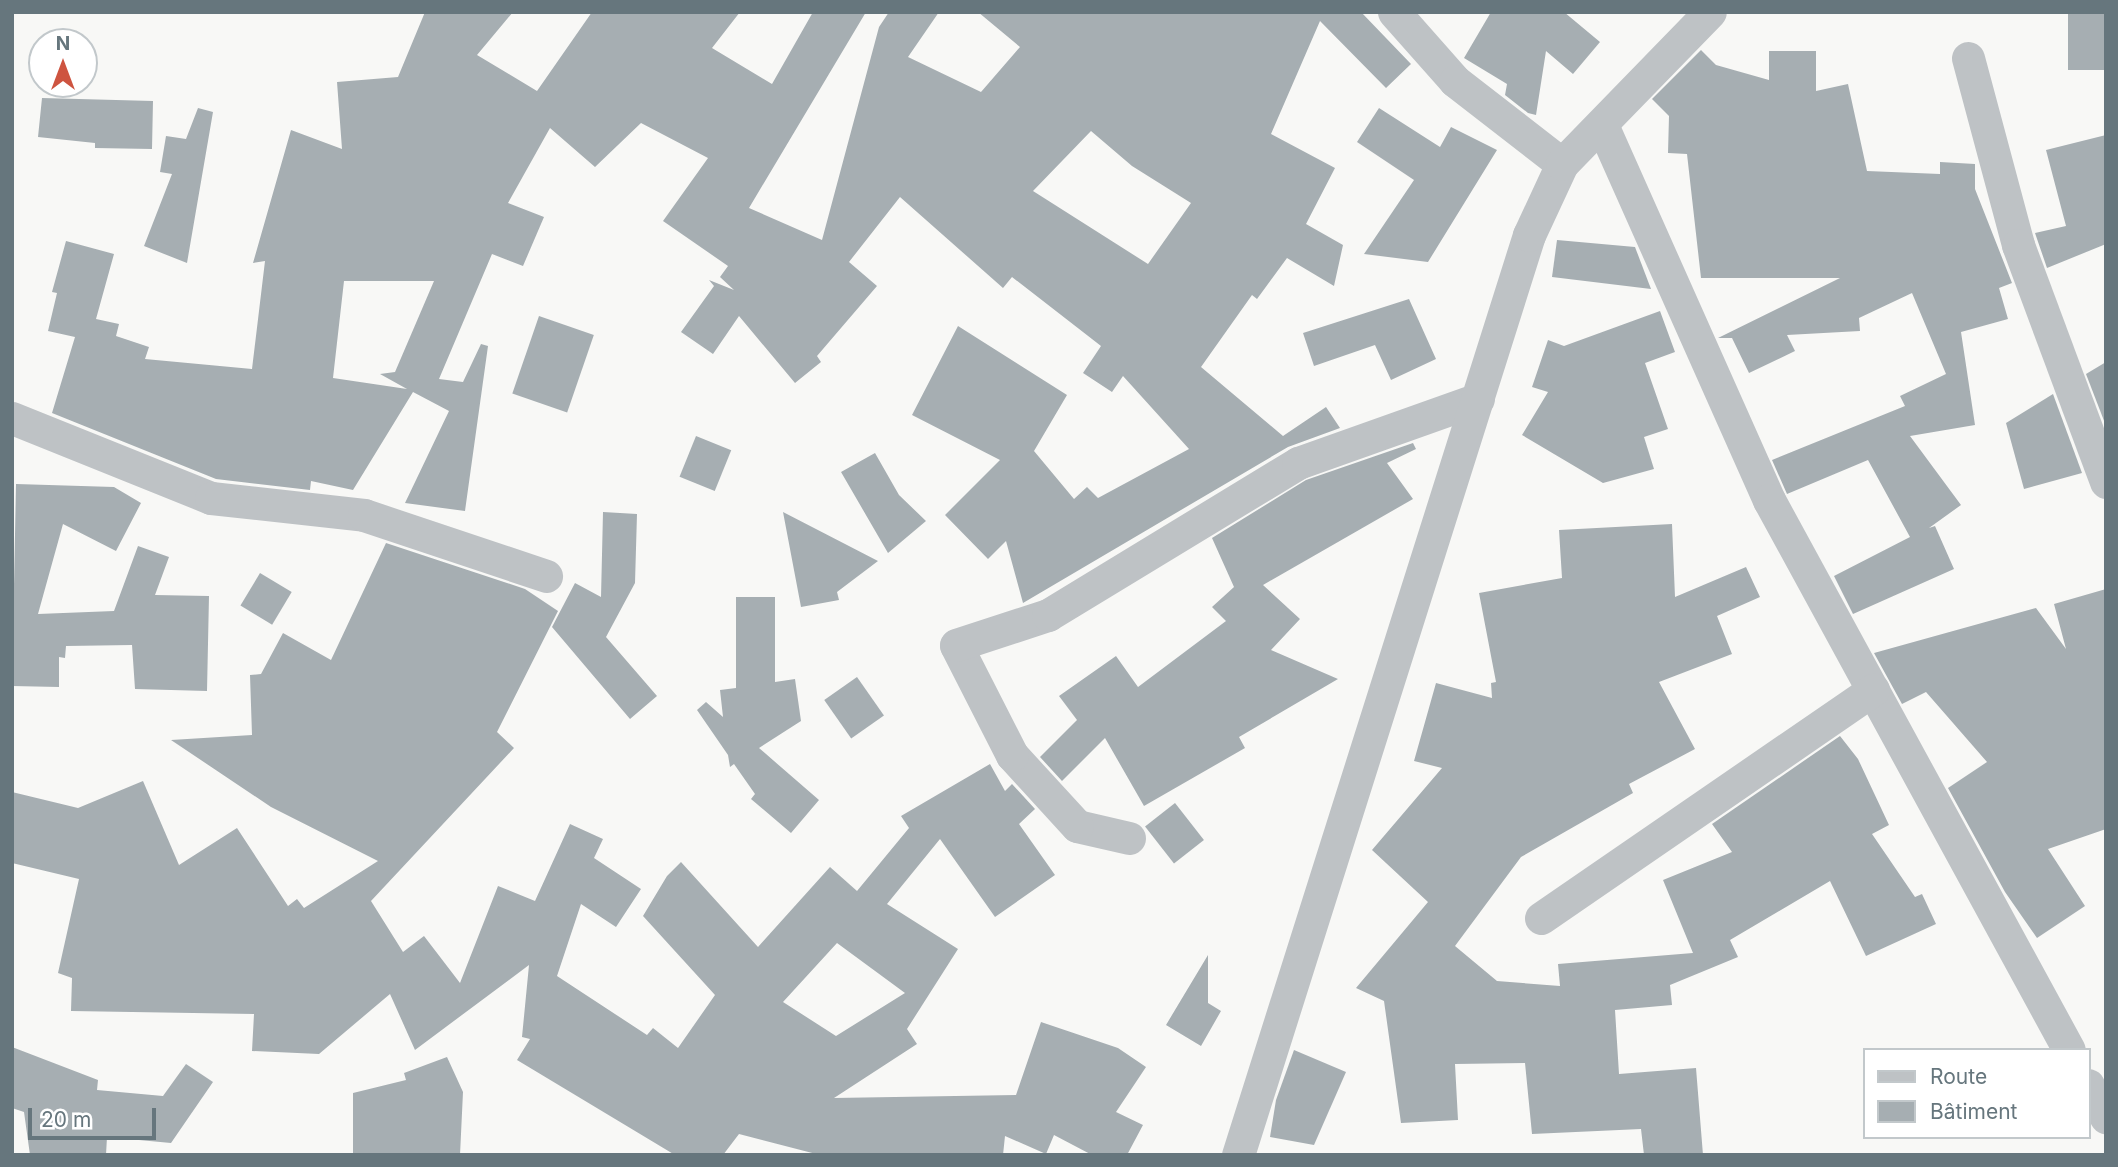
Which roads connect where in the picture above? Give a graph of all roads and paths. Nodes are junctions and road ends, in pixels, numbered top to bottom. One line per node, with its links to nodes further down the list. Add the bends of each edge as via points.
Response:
1 (1394, 12): 5 (street, via 1455,81)
2 (1710, 12): 4 (street)
3 (1968, 58): 8 (street, via 2018,245)
4 (1602, 125): 5 (street); 10 (street, via 1769,500)
5 (1562, 164): 6 (street, via 1529,235)
6 (1478, 399): 11 (street, via 1298,463 1048,615 956,645 1012,755 1077,826); 16 (street)
7 (12, 418): 9 (street, via 211,498 363,514)
8 (2106, 482)
9 (547, 576)
10 (1873, 690): 12 (street); 13 (street)
11 (1129, 838)
12 (1541, 918)
13 (2068, 1048)
14 (2090, 1089): 15 (street)
15 (2106, 1117)
16 (1238, 1155)

